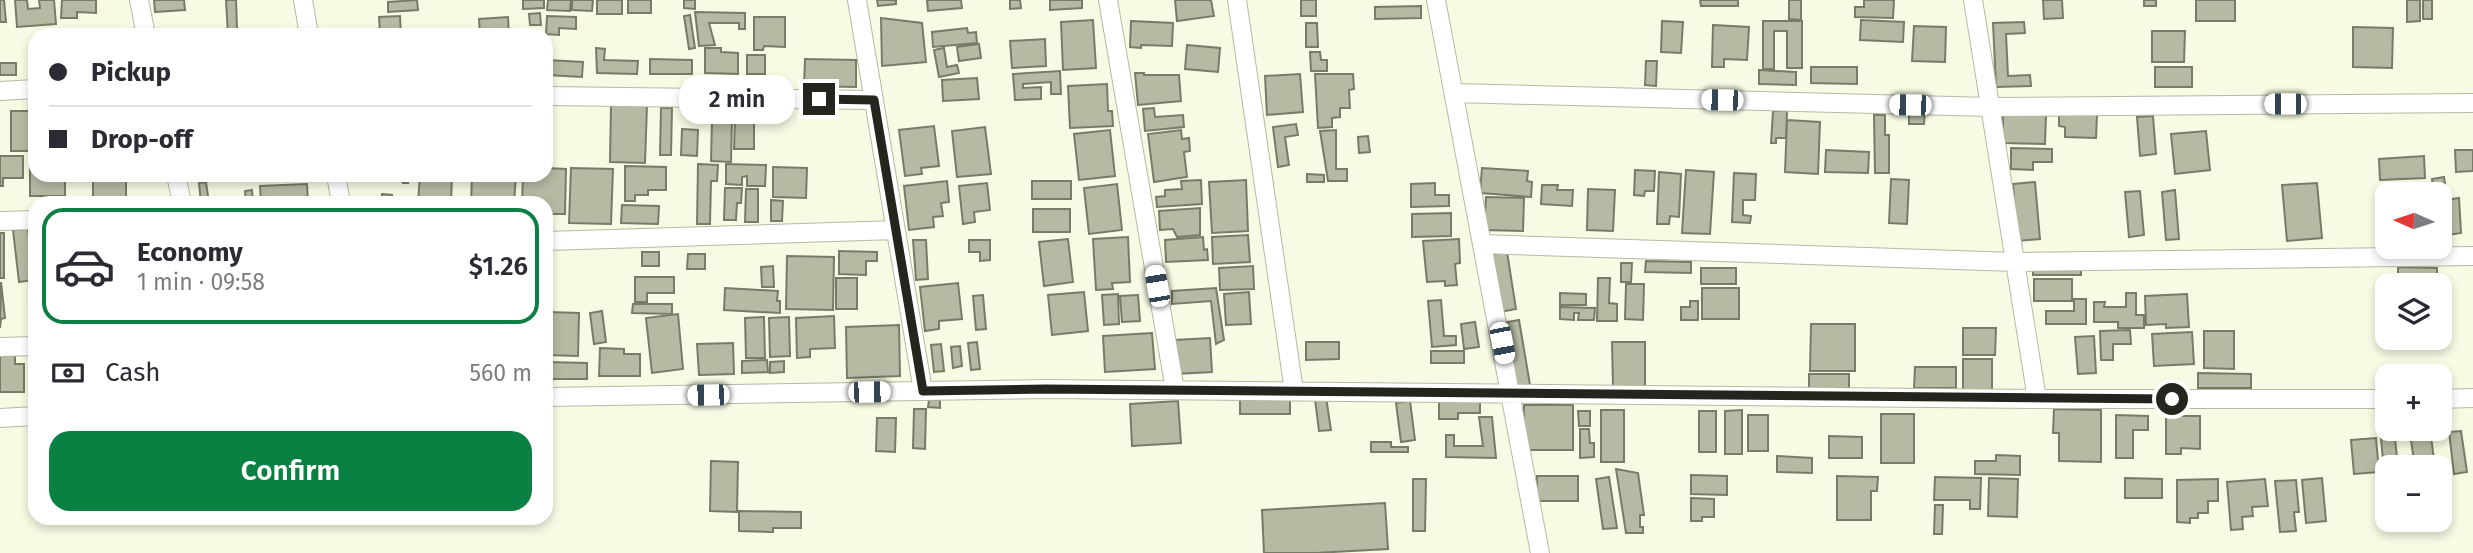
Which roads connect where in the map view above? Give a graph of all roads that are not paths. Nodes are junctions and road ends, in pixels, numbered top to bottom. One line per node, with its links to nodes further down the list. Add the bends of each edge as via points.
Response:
1 (139, 0): 8 (street)
2 (303, 0): 9 (street)
3 (857, 0): 14 (street)
4 (1108, 0): 26 (street)
5 (1237, 0): 28 (street)
6 (1436, 0): 12 (street)
7 (1973, 0): 16 (street)
8 (145, 28)
9 (308, 28)
10 (28, 89): 11 (street)
11 (0, 90)
12 (1454, 93): 16 (street); 21 (street)
13 (553, 96): 14 (street)
14 (874, 100): 19 (street)
15 (2473, 103): 16 (street)
16 (1991, 107): 23 (street)
17 (0, 220): 18 (street)
18 (28, 220)
19 (896, 230): 20 (street); 27 (street)
20 (553, 241)
21 (1483, 244): 23 (street); 29 (street)
22 (2473, 256): 23 (street)
23 (2015, 262): 33 (street)
24 (0, 346): 25 (street)
25 (28, 346)
26 (1175, 390): 27 (street); 28 (street)
27 (923, 391): 30 (street)
28 (1294, 391): 29 (street)
29 (1511, 393): 33 (street); 37 (street)
30 (553, 397)
31 (2452, 398): 32 (street)
32 (2473, 398)
33 (2037, 399): 34 (street)
34 (2375, 399)
35 (28, 416): 36 (street)
36 (0, 418)
37 (1540, 553)

